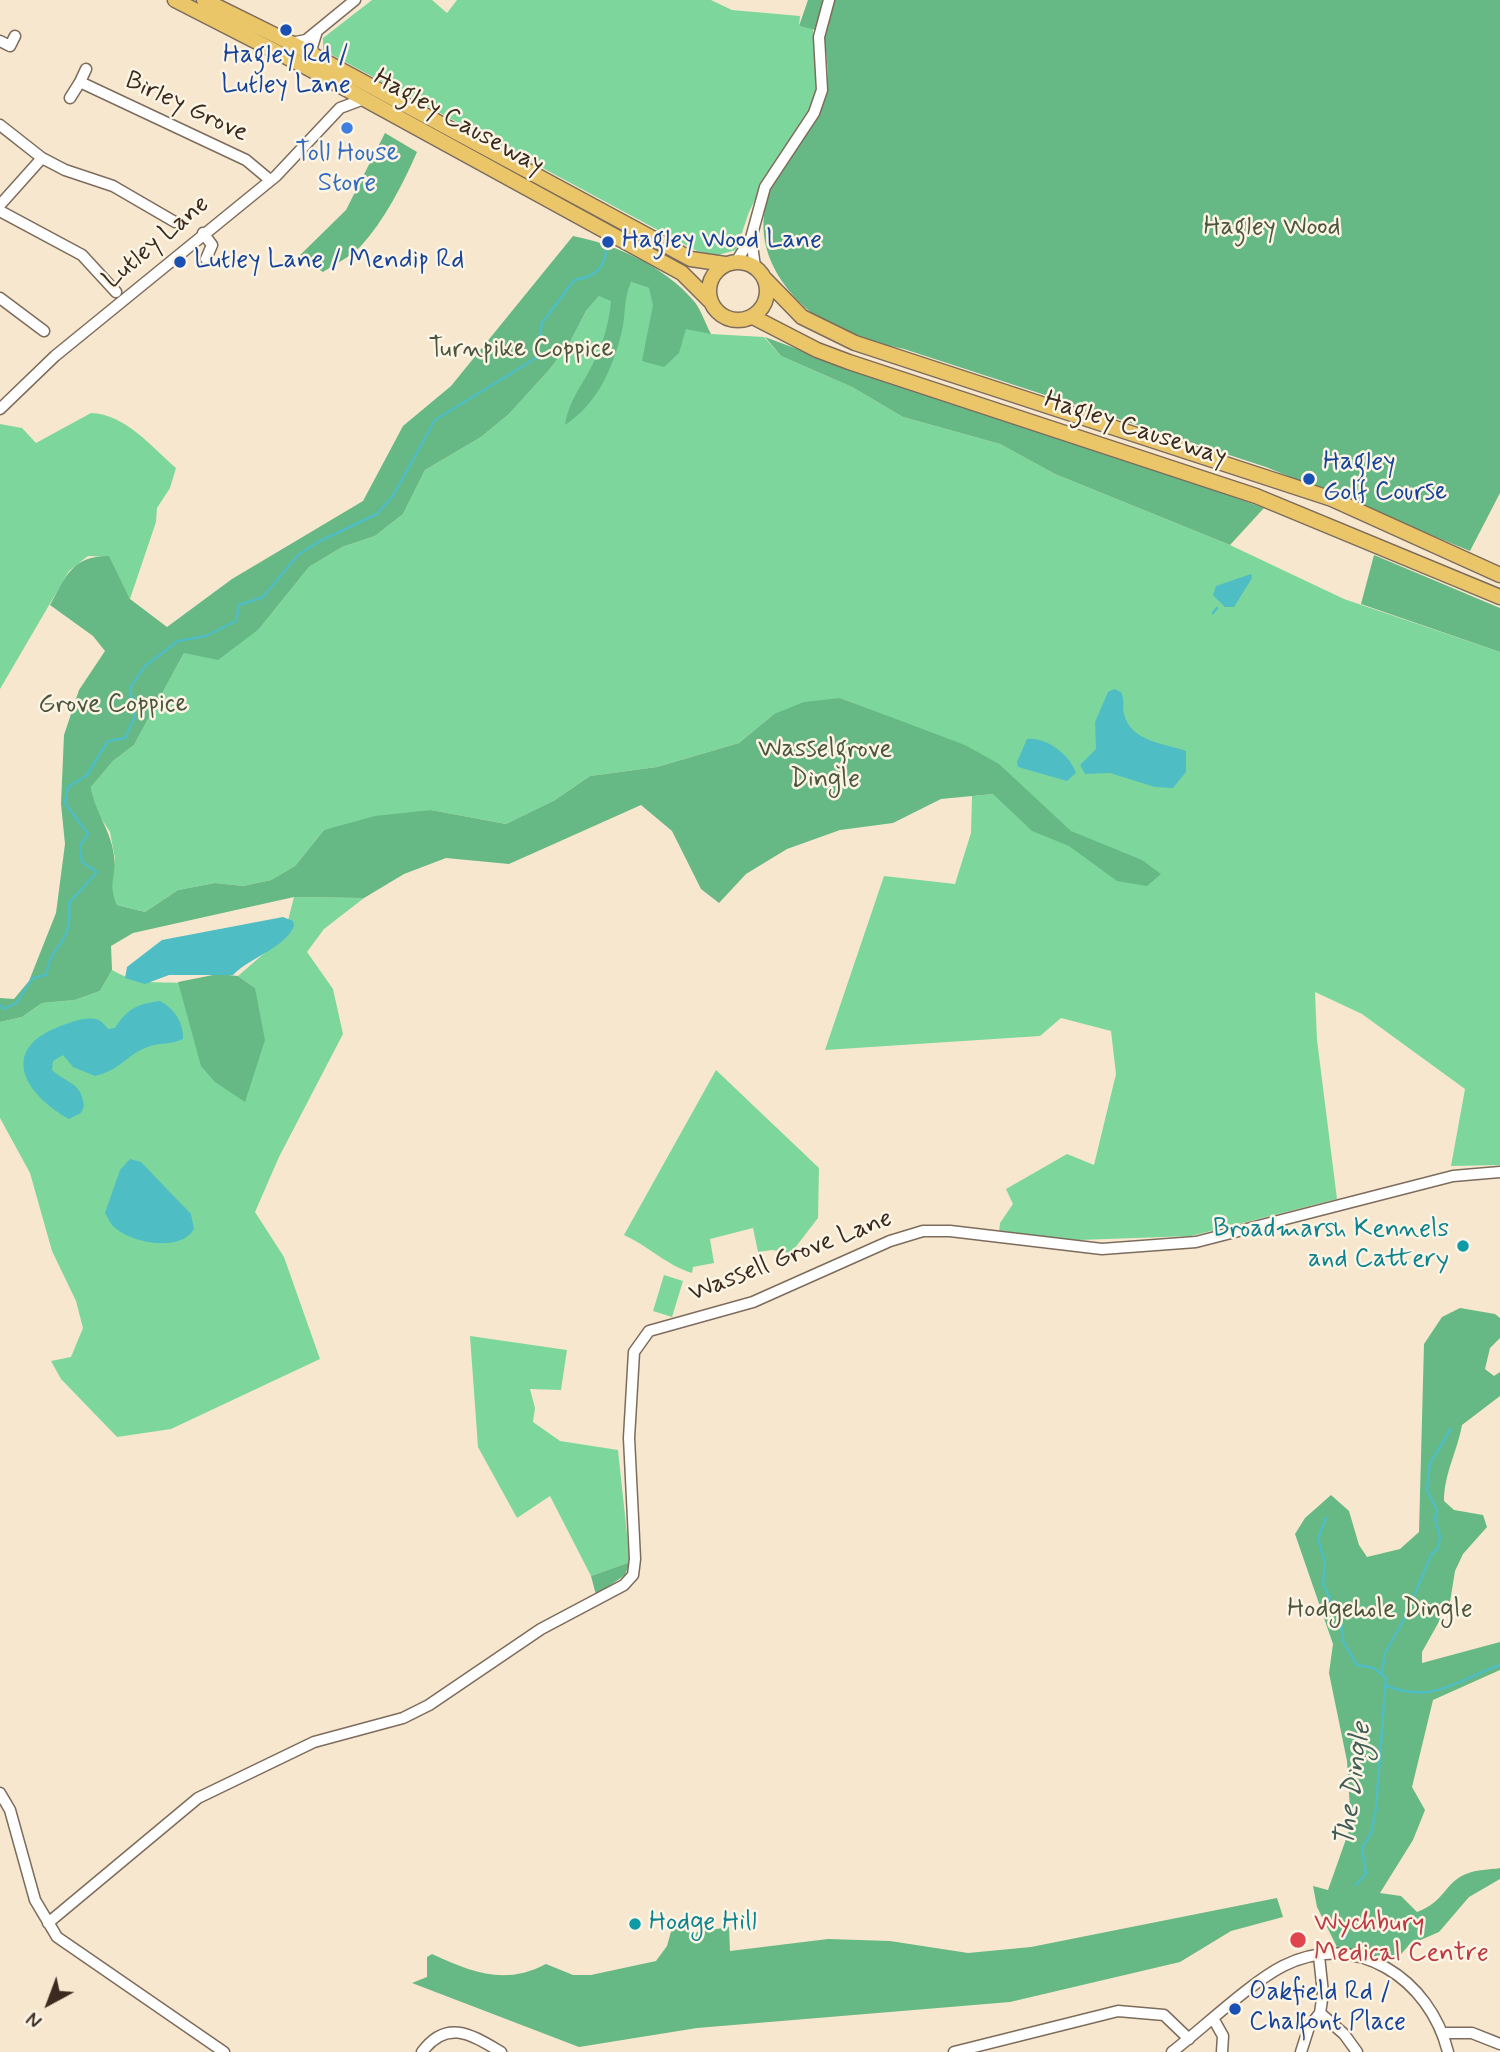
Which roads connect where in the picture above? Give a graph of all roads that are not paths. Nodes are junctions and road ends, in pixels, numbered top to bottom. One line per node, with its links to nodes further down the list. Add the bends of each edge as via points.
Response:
1 (175, 0): 12 (highway, Hagley Causeway)
2 (204, 0): 8 (highway, Hagley Causeway)
3 (355, 0): 5 (street)
4 (829, 0): 23 (street, via 818,37 822,90 814,113 765,187)
5 (317, 31): 8 (street, via 306,40); 9 (street)
6 (15, 36): 7 (street, via 10,46)
7 (0, 41)
8 (291, 43): 9 (highway, Hagley Causeway)
9 (314, 56): 25 (highway, Hagley Causeway, via 691,259)
10 (86, 69): 11 (street)
11 (79, 82): 13 (street); 18 (street, Birley Grove, via 246,160)
12 (333, 82): 14 (highway, Hagley Causeway); 15 (street)
13 (70, 98)
14 (364, 99): 15 (street, Lutley Lane); 30 (highway, Hagley Causeway, via 682,273)
15 (340, 108): 18 (street, Lutley Lane)
16 (0, 125): 17 (street)
17 (41, 158): 19 (street); 21 (street, via 113,186)
18 (270, 180): 22 (street, Lutley Lane)
19 (0, 205)
20 (0, 211): 28 (street, via 82,256)
21 (175, 222)
22 (204, 233): 24 (street, via 212,245); 35 (street, Lutley Lane)
23 (751, 238): 25 (street); 26 (street)
24 (206, 259)
25 (731, 263): 26 (highway); 30 (highway, via 712,279)
26 (755, 267): 27 (highway)
27 (765, 279): 32 (highway, via 765,300); 36 (highway, Hagley Causeway, via 802,317 855,343 1320,495)
28 (116, 292)
29 (0, 298): 33 (street)
30 (710, 301): 32 (highway, via 728,319)
31 (40, 311): 33 (street)
32 (753, 317): 37 (highway, Hagley Causeway, via 849,362 1256,496)
33 (32, 323): 34 (street)
34 (44, 331)
35 (2, 403)
36 (1500, 575)
37 (1500, 597)
38 (1500, 1172): 40 (street, Wassell Grove Lane, via 1453,1176 1196,1242 1102,1249 923,1231 753,1302 649,1331 634,1352 629,1438 635,1559 633,1575 624,1586 541,1629 403,1718 314,1742 198,1798)
39 (0, 1793): 40 (street, via 10,1810 35,1900)
40 (48, 1923): 47 (street, via 57,1937 78,1953)
41 (1319, 1956): 42 (street); 43 (street, via 1282,1967); 44 (street, via 1350,1955 1386,1967 1418,1991)
42 (1320, 2013): 53 (street, via 1309,2027); 54 (street)
43 (1214, 2020): 45 (street); 52 (street, via 1223,2036)
44 (1443, 2033): 46 (street, via 1472,2033); 55 (street)
45 (1189, 2039): 50 (street, via 1164,2015 1118,2011); 51 (street)
46 (1500, 2044)
47 (224, 2052)
48 (422, 2052): 49 (street, via 435,2037 454,2033 465,2033)
49 (501, 2052)
50 (954, 2052)
51 (1172, 2052)
52 (1222, 2052)
53 (1301, 2052)
54 (1357, 2052)
55 (1448, 2052)

